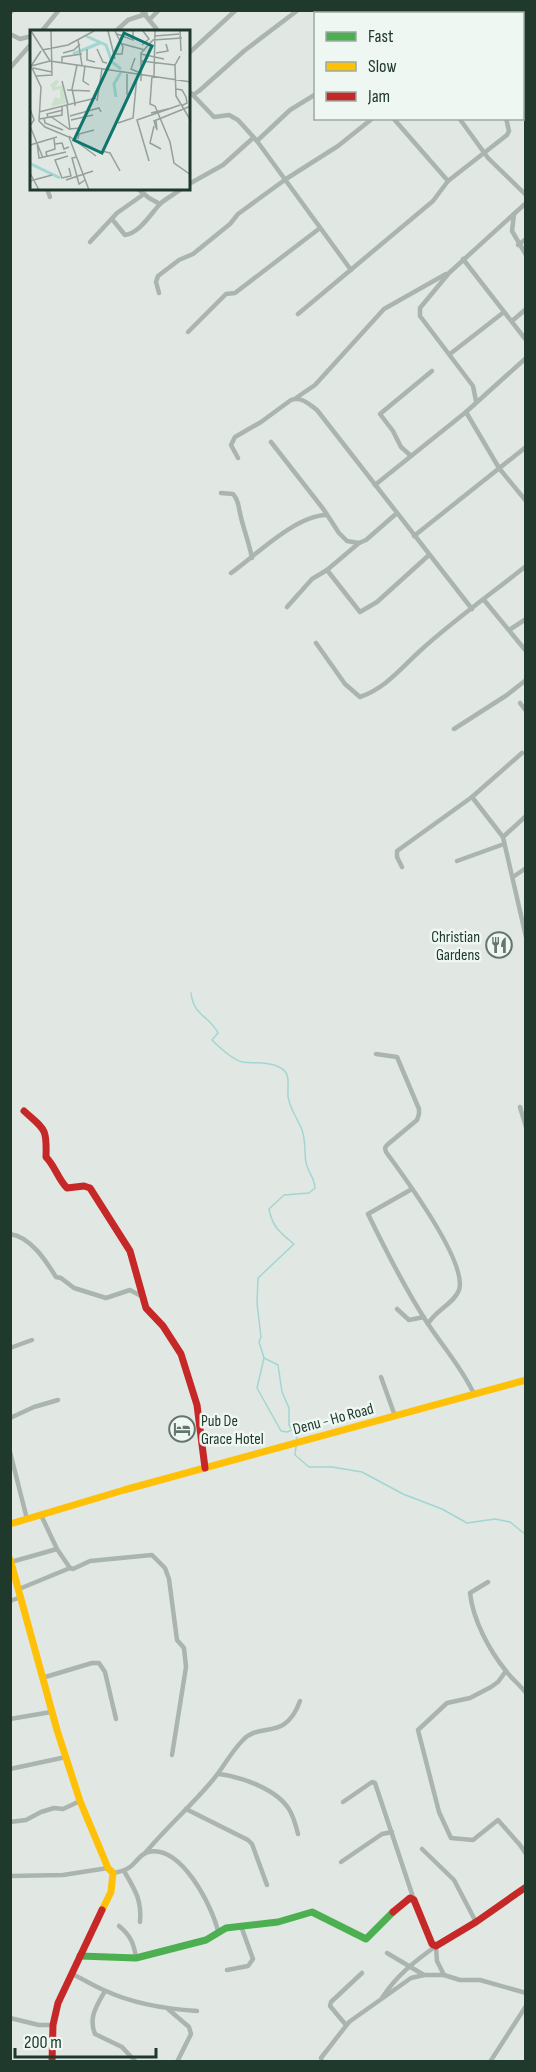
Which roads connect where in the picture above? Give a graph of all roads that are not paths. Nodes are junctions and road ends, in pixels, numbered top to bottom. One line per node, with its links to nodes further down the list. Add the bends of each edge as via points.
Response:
1 (59, 10): 6 (street)
2 (159, 10): 5 (street)
3 (236, 10): 12 (street)
4 (298, 10): 14 (street)
5 (146, 15): 7 (street, via 128,20); 8 (street)
6 (43, 30)
7 (117, 30)
8 (157, 30)
9 (10, 34): 10 (street, via 20,39)
10 (30, 36)
11 (30, 45): 13 (street)
12 (190, 52)
13 (10, 68)
14 (191, 93): 20 (street, via 214,117 229,115 238,120)
15 (314, 95): 20 (street)
16 (370, 120): 22 (street)
17 (395, 120): 23 (street)
18 (460, 120): 21 (street)
19 (506, 120): 21 (street, via 507,135)
20 (255, 140): 22 (street); 24 (street, via 223,165)
21 (483, 152): 23 (street); 29 (street)
22 (286, 179): 35 (street); 43 (street, via 193,254 158,276)
23 (448, 181): 41 (street, via 433,201)
24 (190, 183)
25 (47, 190): 30 (street)
26 (139, 190): 28 (street)
27 (180, 190): 32 (street)
28 (144, 194): 32 (street); 34 (street)
29 (525, 195)
30 (50, 196)
31 (525, 203): 33 (street)
32 (160, 204): 34 (street, via 131,234 125,235)
33 (514, 214): 38 (street, via 512,231); 40 (street)
34 (112, 219): 37 (street)
35 (320, 228): 41 (street); 48 (street, via 235,293 226,294)
36 (525, 238): 38 (street)
37 (90, 242)
38 (518, 245): 39 (street)
39 (525, 255)
40 (463, 259): 42 (street); 45 (street)
41 (351, 270): 46 (street)
42 (449, 273): 50 (street, via 418,312); 53 (street, via 384,309 315,385)
43 (159, 293)
44 (525, 309): 47 (street)
45 (504, 312): 47 (street); 50 (street)
46 (298, 314)
47 (512, 321): 49 (street)
48 (188, 332)
49 (525, 340)
50 (450, 354): 54 (street, via 474,386)
51 (525, 358): 54 (street)
52 (432, 371): 58 (street, via 380,414 401,447)
53 (296, 398): 59 (street, via 235,437 231,445); 61 (street, via 317,410)
54 (476, 401): 55 (street)
55 (466, 412): 58 (street); 60 (street)
56 (271, 442): 65 (street)
57 (525, 447): 60 (street)
58 (411, 455): 61 (street)
59 (238, 458)
60 (499, 468): 63 (street); 66 (street)
61 (375, 485): 64 (street)
62 (221, 493): 69 (street, via 238,500)
63 (525, 501)
64 (396, 513): 66 (street); 67 (street)
65 (326, 514): 67 (street, via 347,541); 69 (street, via 291,526)
66 (414, 536): 68 (street)
67 (359, 543): 71 (street)
68 (429, 555): 71 (street, via 377,602 360,612); 75 (street)
69 (252, 558): 72 (street)
70 (525, 566): 73 (street)
71 (327, 570): 74 (street, via 312,579)
72 (231, 573)
73 (484, 600): 75 (street); 77 (street)
74 (287, 607)
75 (472, 609): 78 (street, via 396,676 360,697 345,684)
76 (525, 619): 77 (street)
77 (509, 630): 79 (street)
78 (316, 643)
79 (525, 651)
80 (525, 680): 83 (street)
81 (520, 703): 82 (street)
82 (525, 711)
83 (454, 729)
84 (522, 753): 85 (street)
85 (471, 797): 87 (street); 90 (street, via 397,851)
86 (525, 816): 87 (street)
87 (503, 837): 88 (street)
88 (504, 844): 89 (street); 92 (street)
89 (457, 861)
90 (402, 867)
91 (525, 868): 92 (street)
92 (513, 877): 93 (street)
93 (525, 937)
94 (376, 1054): 98 (street, via 397,1057 419,1109 417,1120 385,1148)
95 (520, 1107): 97 (street)
96 (24, 1111): 100 (street, via 45,1130 46,1157 63,1185 93,1191 130,1251)
97 (525, 1127)
98 (412, 1189): 102 (street, via 368,1214); 103 (street, via 433,1219 460,1283 456,1294)
99 (10, 1234): 100 (street, via 35,1248 56,1277 74,1288 106,1298 130,1290)
100 (142, 1297): 113 (street, via 187,1370 201,1426)
101 (398, 1308): 102 (street, via 410,1320)
102 (424, 1317): 103 (street)
103 (428, 1324): 108 (street)
104 (32, 1340): 105 (street)
105 (10, 1348)
106 (381, 1377): 110 (street)
107 (525, 1380): 108 (street, Denu - Ho Road)
108 (474, 1394): 110 (street, Denu - Ho Road)
109 (58, 1400): 111 (street)
110 (395, 1416): 113 (street, Denu - Ho Road)
111 (10, 1418)
112 (10, 1452): 115 (street)
113 (205, 1468): 114 (street, Denu - Ho Road)
114 (41, 1515): 115 (street, Denu - Ho Road); 117 (street)
115 (27, 1519): 116 (street, Denu - Ho Road)
116 (10, 1524)
117 (57, 1549): 118 (street); 119 (street)
118 (11, 1561): 121 (street)
119 (70, 1568): 121 (street); 130 (street, via 90,1561 152,1555 165,1568 177,1640 184,1648 186,1667)
120 (488, 1582): 123 (street, via 470,1593 471,1605)
121 (20, 1593): 122 (street); 124 (street)
122 (10, 1601)
123 (506, 1671): 125 (street); 142 (street, via 498,1682 470,1698 447,1703 418,1730 439,1812 451,1838 473,1840 498,1820)
124 (42, 1678): 127 (street); 129 (street, via 99,1663 105,1671)
125 (525, 1693)
126 (300, 1701): 133 (street, via 285,1724 244,1738)
127 (51, 1712): 128 (street); 131 (street)
128 (10, 1719)
129 (116, 1719)
130 (172, 1755)
131 (66, 1758): 132 (street); 134 (street)
132 (10, 1769)
133 (219, 1774): 136 (street); 139 (street, via 246,1780 274,1795 289,1809)
134 (80, 1801): 137 (street); 144 (street)
135 (343, 1802): 138 (street, via 374,1782)
136 (186, 1809): 141 (street); 147 (street, via 248,1840)
137 (10, 1822)
138 (392, 1832): 143 (street, via 382,1834); 149 (street)
139 (298, 1834)
140 (422, 1849): 151 (street, via 454,1880)
141 (146, 1852): 145 (street); 154 (street, via 157,1851 173,1858 189,1874)
142 (525, 1854)
143 (341, 1862)
144 (110, 1871): 145 (street); 146 (street); 157 (street, via 111,1892)
145 (124, 1871): 150 (street, via 140,1899)
146 (10, 1876)
147 (267, 1885)
148 (525, 1887): 151 (street)
149 (414, 1900): 153 (street, via 408,1899 366,1939 312,1912 278,1922); 155 (street)
150 (140, 1922)
151 (476, 1922): 155 (street)
152 (119, 1926): 158 (street, via 133,1942)
153 (241, 1926): 154 (street); 160 (street, via 253,1959 248,1966)
154 (218, 1931): 158 (street, via 206,1940)
155 (436, 1946): 159 (street); 164 (street, via 437,1961)
156 (387, 1953): 159 (street)
157 (80, 1956): 158 (street); 162 (street)
158 (136, 1958)
159 (410, 1966): 163 (street); 167 (street, via 394,1980)
160 (227, 1970)
161 (362, 1973): 173 (street, via 331,2002 333,2012)
162 (72, 1974): 165 (street); 172 (street)
163 (424, 1975): 164 (street); 167 (street, via 411,1978)
164 (444, 1975): 166 (street)
165 (105, 1991): 169 (street); 175 (street, via 92,2015 95,2034 122,2047)
166 (525, 1993)
167 (380, 2001): 173 (street)
168 (525, 2006): 178 (street)
169 (168, 2009): 170 (street); 176 (street, via 189,2027 191,2034)
170 (197, 2011)
171 (10, 2018): 172 (street)
172 (53, 2025): 174 (street)
173 (346, 2025): 177 (street, via 323,2053)
174 (52, 2061)
175 (136, 2061)
176 (177, 2061)
177 (322, 2061)
178 (490, 2061)

